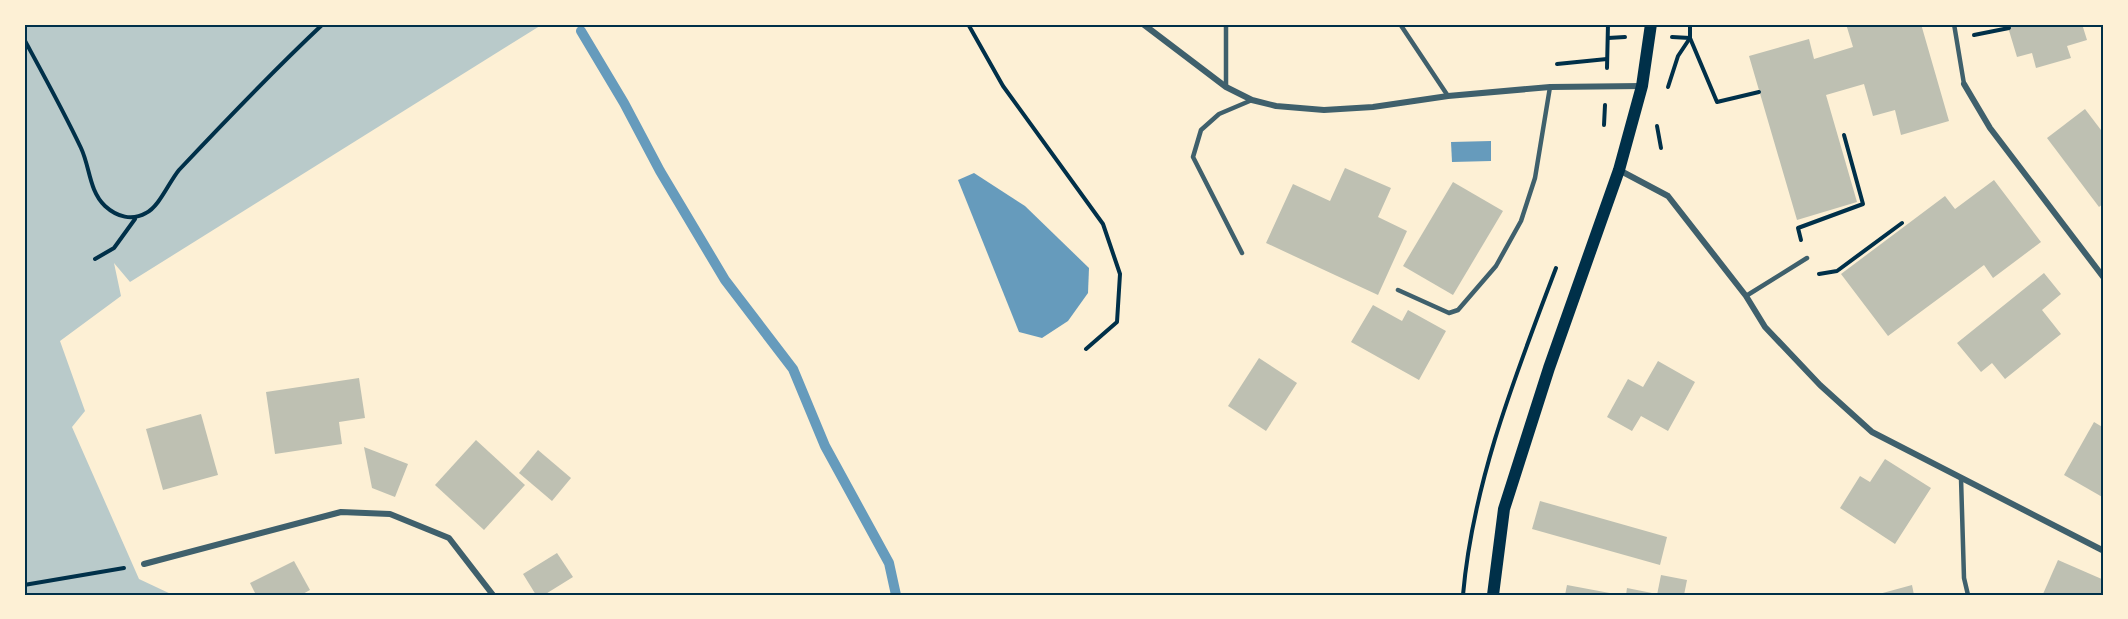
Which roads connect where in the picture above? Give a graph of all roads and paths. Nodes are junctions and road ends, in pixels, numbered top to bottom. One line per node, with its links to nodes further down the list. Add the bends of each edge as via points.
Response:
1 (323, 24): 30 (path, via 177,172 150,212)
2 (968, 24): 38 (path, via 1003,86 1103,224 1120,274 1117,322)
3 (1143, 24): 20 (street)
4 (1226, 24): 20 (lane)
5 (1400, 24): 24 (lane)
6 (1608, 24): 11 (path)
7 (1690, 24): 12 (path)
8 (1954, 24): 13 (lane)
9 (2008, 28): 13 (path)
10 (1650, 30): 11 (path); 12 (path); 19 (main road)
11 (1608, 38): 15 (path)
12 (1690, 38): 22 (path, via 1678,56); 23 (path, via 1717,102)
13 (1956, 38): 17 (lane)
14 (24, 39): 30 (path, via 82,149 94,193 106,207 122,217)
15 (1607, 59): 16 (path); 18 (path)
16 (1550, 64)
17 (1964, 84): 35 (street, via 1990,128)
18 (1606, 86): 19 (street); 21 (street)
19 (1642, 86): 29 (main road)
20 (1226, 87): 25 (street)
21 (1550, 87): 24 (street); 36 (lane, via 1535,178 1521,221 1496,266 1458,310 1449,313)
22 (1667, 89)
23 (1760, 92)
24 (1448, 96): 25 (street, via 1324,110)
25 (1252, 100): 32 (lane, via 1219,114 1201,130 1193,157)
26 (1656, 123): 28 (path)
27 (1844, 135): 33 (path, via 1863,204 1798,228)
28 (1661, 148)
29 (1619, 170): 37 (street, via 1668,196); 44 (main road, via 1504,509)
30 (135, 219): 34 (path, via 114,248)
31 (1902, 224): 33 (path, via 1837,271 1816,274)
32 (1242, 253)
33 (1807, 258): 37 (lane)
34 (95, 259)
35 (2104, 278)
36 (1398, 290)
37 (1746, 296): 39 (street, via 1772,335 1872,432)
38 (1086, 350)
39 (1961, 478): 40 (street); 45 (lane)
40 (2104, 551)
41 (144, 564): 42 (path); 43 (street, via 341,512 390,514 449,538)
42 (24, 585)
43 (493, 595)
44 (1493, 595)
45 (1968, 595)

